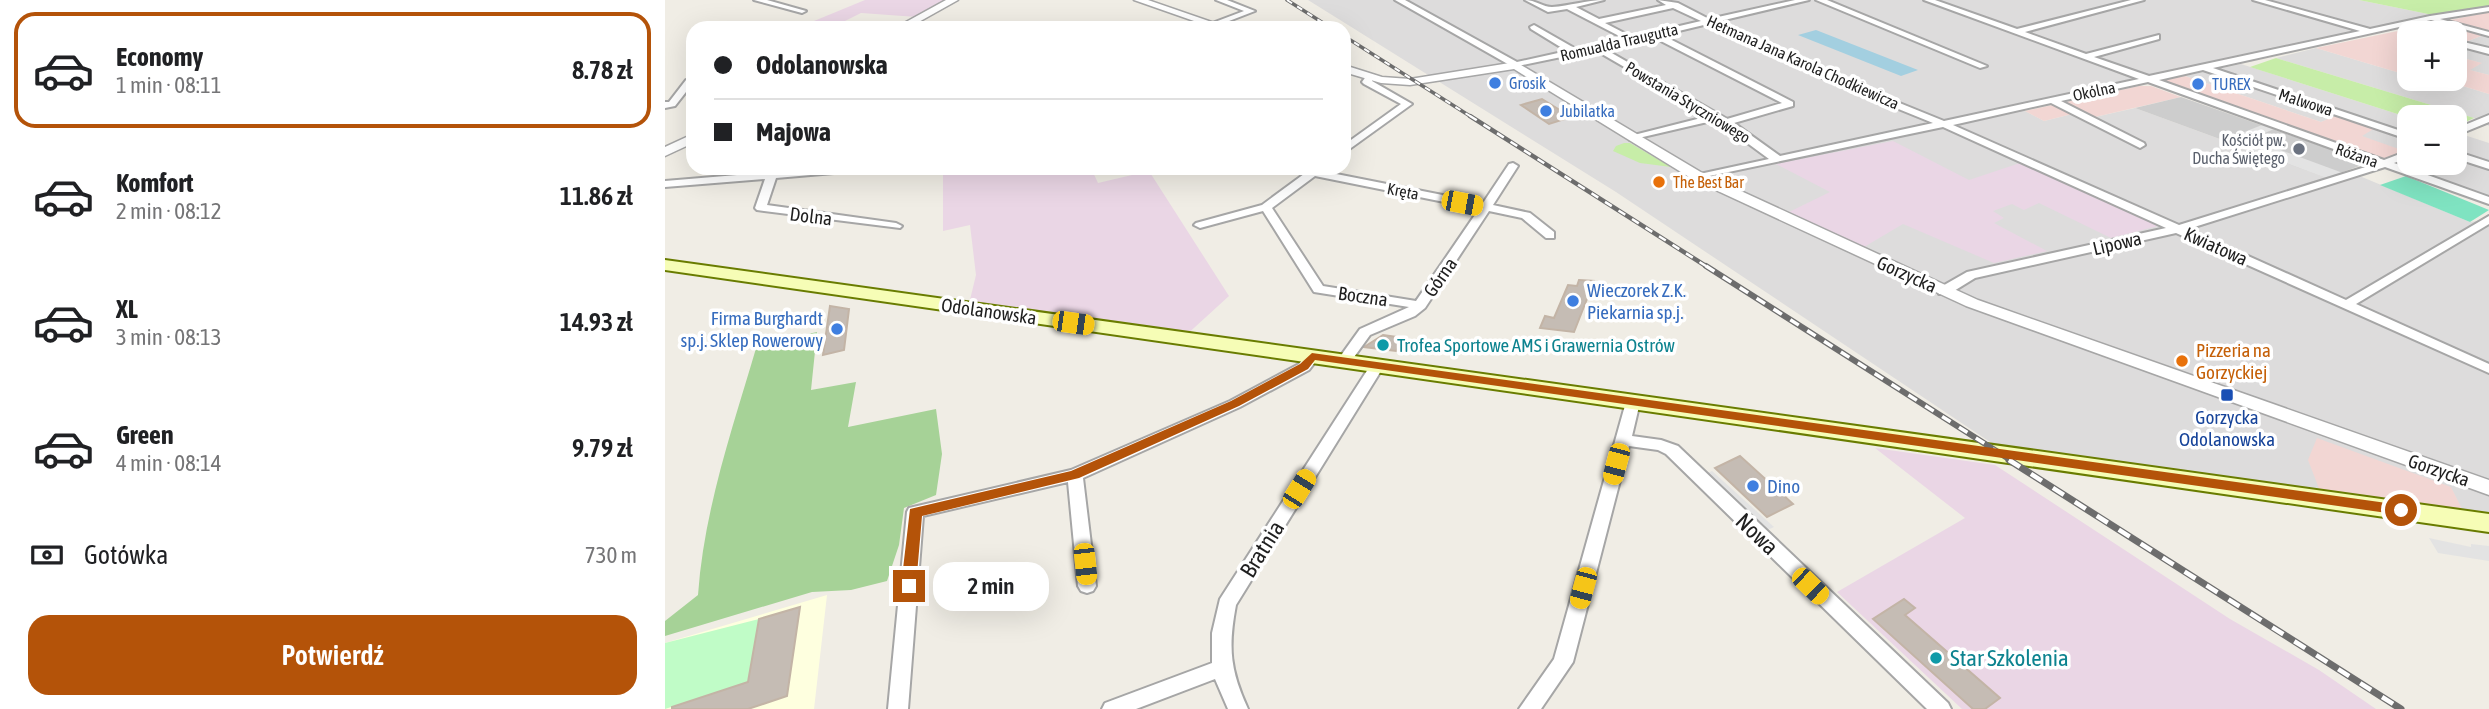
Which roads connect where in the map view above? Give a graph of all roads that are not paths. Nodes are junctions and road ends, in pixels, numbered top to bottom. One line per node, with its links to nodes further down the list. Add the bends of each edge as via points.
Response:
1 (758, 0): 19 (street)
2 (953, 0): 21 (street)
3 (1139, 0): 22 (street)
4 (1220, 0): 23 (street, via 1251,11)
5 (1412, 0): 14 (street)
6 (1517, 0): 15 (street)
7 (1600, 0): 17 (street)
8 (1662, 0): 16 (street, Hetmana Jana Karola Chodkiewicza)
9 (1805, 0): 24 (street, Romualda Traugutta)
10 (1820, 0): 40 (street)
11 (1928, 0): 28 (street, Różana)
12 (2140, 0): 28 (street)
13 (2257, 0): 29 (street)
14 (1401, 1): 39 (street)
15 (1531, 1): 17 (street, via 1548,9)
16 (1675, 5): 24 (street, Hetmana Jana Karola Chodkiewicza); 25 (street)
17 (1568, 6): 25 (street)
18 (2489, 9): 20 (street, Okólna)
19 (803, 11)
20 (2430, 18): 26 (street, Okólna); 31 (street)
21 (913, 21)
22 (1197, 21)
23 (1228, 21)
24 (1711, 21): 30 (street, Romualda Traugutta); 50 (street, Hetmana Jana Karola Chodkiewicza, via 1825,76)
25 (1597, 22): 33 (street)
26 (2395, 26): 29 (street, Okólna)
27 (1534, 27): 37 (street)
28 (2015, 32): 38 (street, Różana)
29 (2370, 32): 41 (street, Okólna)
30 (1654, 34): 33 (street, Romualda Traugutta); 48 (street, via 1790,104)
31 (2489, 34)
32 (2156, 37): 38 (street)
33 (1630, 40): 35 (street, Romualda Traugutta)
34 (2467, 45): 36 (street)
35 (1596, 47): 37 (street, Romualda Traugutta); 48 (street, Powstania Styczniowego)
36 (2489, 51)
37 (1575, 52): 39 (street, Romualda Traugutta)
38 (2084, 57): 44 (street, Różana)
39 (1515, 65): 43 (street, via 1416,82); 53 (street, Gorzycka)
40 (1983, 66)
41 (2202, 67): 44 (street, Okólna); 52 (street, Malwowa)
42 (1351, 70): 43 (street)
43 (1370, 77): 55 (street, via 1367,82 1407,104)
44 (2146, 80): 46 (street, Okólna); 61 (street, Różana)
45 (686, 86): 47 (street, via 672,104)
46 (2052, 100): 50 (street, Okólna); 56 (street)
47 (665, 105)
48 (1722, 119): 53 (street); 60 (street, Powstania Styczniowego)
49 (2486, 122): 51 (street)
50 (1944, 124): 60 (street, Okólna); 76 (street, Kwiatowa)
51 (2467, 129)
52 (2397, 132)
53 (1634, 138): 68 (street, Gorzycka)
54 (686, 142): 57 (street)
55 (1351, 145)
56 (2140, 145)
57 (665, 152)
58 (2397, 158): 61 (street, Lipowa)
59 (2467, 158): 63 (street)
60 (1778, 160): 68 (street, Okólna)
61 (2384, 164): 70 (street, Różana); 76 (street, Lipowa)
62 (1513, 166): 72 (street, Górna)
63 (2489, 166)
64 (782, 175): 67 (street)
65 (1308, 175): 71 (street)
66 (1338, 175): 72 (street, Kręta)
67 (771, 176): 69 (street); 75 (street, Dolna, via 761,208)
68 (1699, 177): 79 (street, Gorzycka)
69 (665, 184)
70 (2489, 201)
71 (1266, 207): 74 (street); 81 (street, Boczna, via 1319,289)
72 (1487, 208): 77 (street, Kręta, via 1526,215); 81 (street, Górna)
73 (2489, 219): 80 (street)
74 (1200, 225)
75 (895, 226)
76 (2178, 229): 79 (street, Lipowa, via 1971,275); 80 (street, Kwiatowa)
77 (1550, 235)
78 (665, 265): 82 (main road, Odolanowska)
79 (1944, 291): 89 (street, Gorzycka)
80 (2346, 304): 85 (street, Kwiatowa)
81 (1420, 305): 83 (street, Górna, via 1365,332)
82 (1312, 356): 83 (main road, Odolanowska); 88 (street, via 1304,367 1235,404)
83 (1343, 361): 84 (main road, Odolanowska)
84 (1377, 366): 86 (main road, Odolanowska); 92 (street, Bratnia, via 1227,604)
85 (2489, 369)
86 (1633, 402): 87 (street); 90 (main road, Odolanowska)
87 (1623, 440): 96 (street, via 1563,662); 97 (street, Nowa, via 1672,450)
88 (1075, 475): 91 (street); 93 (street, via 915,512)
89 (2489, 488)
90 (2489, 523)
91 (1087, 586)
92 (1220, 669): 94 (street); 95 (street, Bratnia)
93 (898, 709)
94 (1112, 709)
95 (1238, 709)
96 (1529, 709)
97 (1941, 709)

